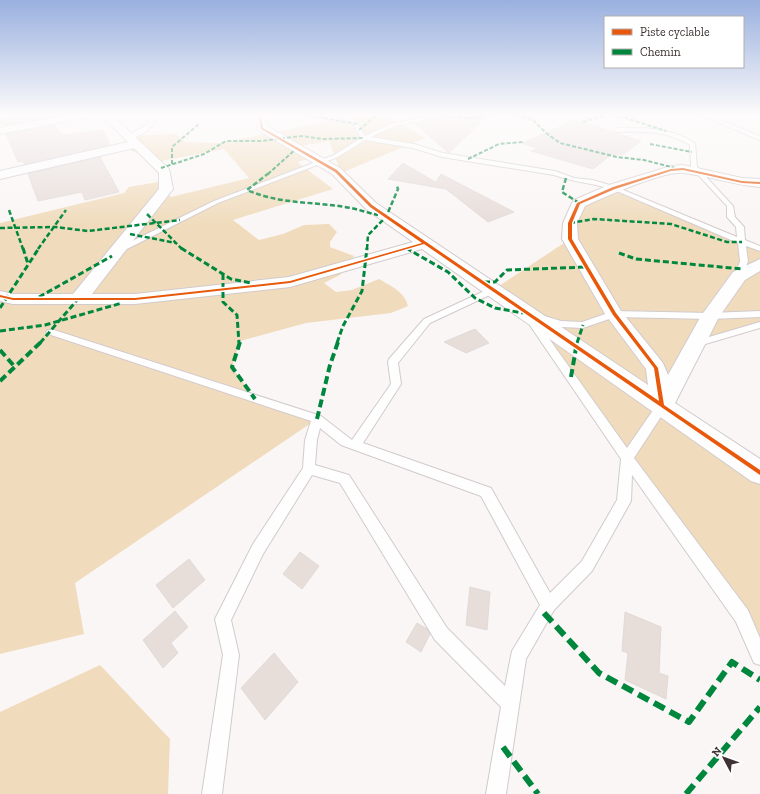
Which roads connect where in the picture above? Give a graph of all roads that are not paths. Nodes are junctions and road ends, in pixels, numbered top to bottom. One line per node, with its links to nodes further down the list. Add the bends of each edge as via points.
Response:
1 (94, 151): 9 (street)
2 (144, 151): 15 (street, via 166,172 166,189)
3 (301, 151): 7 (street)
4 (344, 151): 7 (lane)
5 (430, 151): 11 (lane, via 555,173 573,180 591,181)
6 (693, 151): 8 (lane, via 694,167)
7 (320, 162): 13 (street, via 336,171 371,206); 15 (lane, via 216,202)
8 (702, 174): 10 (street); 11 (street, via 671,170); 12 (lane, via 730,206 731,217 740,227)
9 (0, 175)
10 (760, 183)
11 (614, 188): 12 (lane); 22 (street, via 579,203 570,223 570,238)
12 (742, 242): 14 (lane); 17 (lane, via 744,261)
13 (425, 243): 18 (street); 20 (street, via 290,282 135,299)
14 (760, 249)
15 (117, 250): 20 (street)
16 (760, 264): 17 (street)
17 (739, 276): 24 (street)
18 (493, 290): 21 (street); 30 (lane, via 427,321 393,362 396,384)
19 (0, 296): 20 (street, via 13,299)
20 (78, 299)
21 (527, 313): 22 (lane, via 561,324 583,325); 28 (street); 31 (lane)
22 (614, 314): 24 (lane); 28 (street, via 656,368)
23 (760, 314): 24 (lane)
24 (710, 316): 27 (street)
25 (760, 325): 27 (lane)
26 (51, 332): 29 (lane)
27 (695, 344): 28 (street)
28 (662, 406): 31 (lane); 33 (street)
29 (317, 419): 30 (lane, via 345,442); 32 (lane, via 311,440)
30 (355, 445): 34 (lane, via 486,492)
31 (627, 458): 34 (lane, via 624,501 587,566); 35 (lane, via 742,616)
32 (309, 469): 36 (lane, via 344,479 441,634); 37 (lane, via 258,549 223,619 232,654)
33 (760, 473)
34 (548, 605): 36 (lane, via 518,657)
35 (760, 657)
36 (510, 703): 38 (lane)
37 (212, 794)
38 (496, 794)

